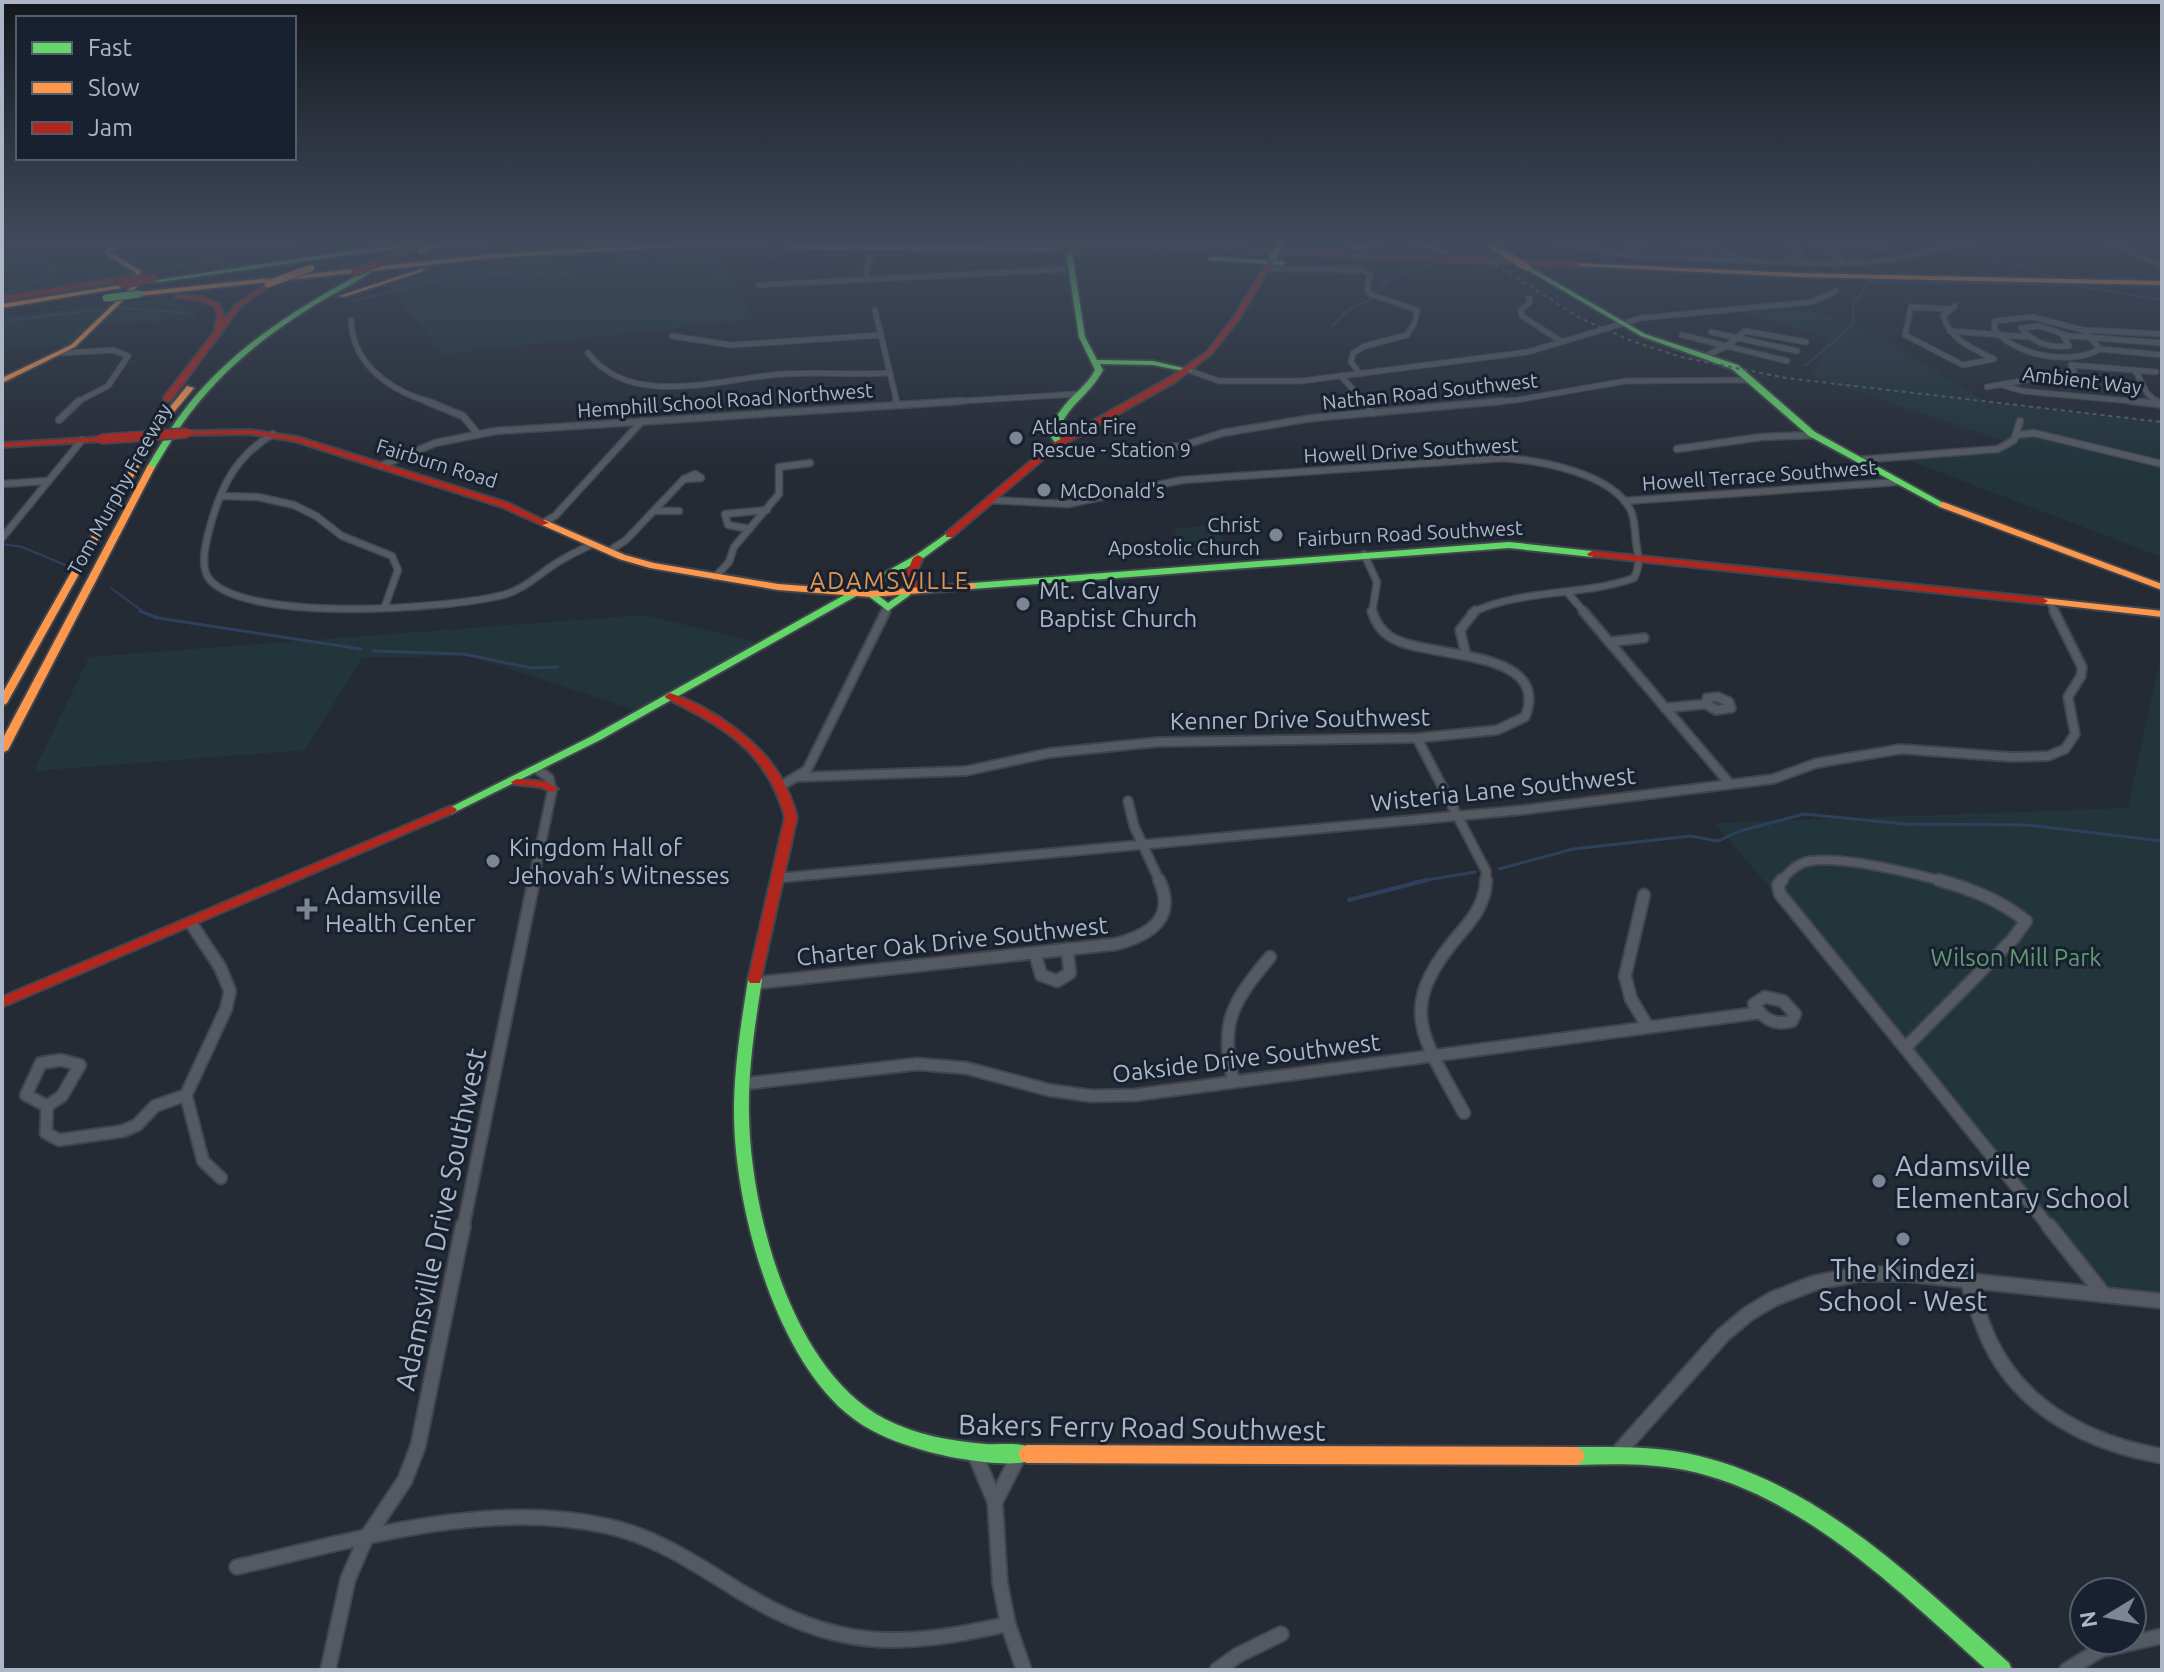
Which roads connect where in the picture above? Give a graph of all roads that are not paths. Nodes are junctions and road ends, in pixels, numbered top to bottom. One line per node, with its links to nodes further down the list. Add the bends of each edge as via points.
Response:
1 (104, 317): 41 (main road)
2 (220, 317): 30 (main road)
3 (229, 317): 30 (main road, bridge)
4 (279, 317): 91 (main road, Tom Murphy Freeway, bridge, via 193,385 157,428)
5 (289, 317): 61 (main road, Tom Murphy Freeway, via 221,370)
6 (296, 317): 45 (main road)
7 (305, 317): 45 (main road)
8 (877, 317): 27 (street)
9 (1079, 317): 47 (main road)
10 (1237, 317): 48 (main road)
11 (1416, 317): 52 (street, via 1407,335 1353,353 1351,362)
12 (1524, 317): 35 (street)
13 (1612, 317): 20 (main road)
14 (1652, 317): 20 (street)
15 (1908, 317): 21 (street, via 1905,335 1963,365 1994,359 1959,342)
16 (1943, 317): 21 (street)
17 (2017, 317): 22 (street)
18 (2017, 317): 24 (street, via 1995,321)
19 (351, 320): 66 (street, via 354,345 390,386 460,412)
20 (1621, 323): 35 (street); 44 (main road)
21 (1949, 330): 24 (street)
22 (2083, 330): 26 (street); 34 (street)
23 (1711, 332): 32 (street)
24 (1997, 333): 29 (street); 39 (street, via 2013,346 2046,355 2084,356)
25 (2062, 334): 29 (street, via 2040,326 2021,328); 33 (street); 34 (street)
26 (2162, 334)
27 (881, 335): 31 (street, via 731,345); 51 (street)
28 (1682, 335): 38 (street)
29 (2026, 335): 33 (street, via 2053,347 2069,346)
30 (213, 336): 91 (main road, via 131,454)
31 (672, 336)
32 (1735, 339): 36 (street, via 1745,331); 38 (street); 40 (street)
33 (2067, 340): 34 (street)
34 (2094, 340): 37 (street); 39 (street)
35 (1562, 342): 52 (street, via 1528,352)
36 (1806, 342)
37 (2162, 344)
38 (1724, 347): 44 (street); 46 (street)
39 (2100, 349): 43 (street)
40 (1797, 351)
41 (63, 353): 55 (main road); 63 (street, via 113,350 128,356 108,386 72,405)
42 (588, 353): 51 (street, via 600,368 649,385 785,374)
43 (2162, 355)
44 (1705, 356): 54 (main road, via 1735,367)
45 (239, 360): 61 (main road)
46 (1787, 361)
47 (1094, 362): 48 (main road, via 1153,363); 58 (main road, via 1098,376)
48 (1188, 370): 53 (street, via 1238,383); 71 (main road)
49 (2135, 370): 50 (street); 56 (street, Ambient Way, via 2071,365 2076,377 2053,375); 60 (street, Ambient Way)
50 (2156, 372)
51 (890, 373): 59 (street)
52 (1360, 374): 53 (street)
53 (1341, 376): 62 (street)
54 (1751, 380): 62 (street, Nathan Road Southwest, via 1626,381 1517,400); 68 (main road)
55 (2, 381)
56 (2002, 385): 57 (street, Ambient Way); 60 (street, Ambient Way)
57 (1987, 387)
58 (1077, 394): 59 (street, Hemphill School Road Northwest); 71 (main road, via 1057,419 1053,434)
59 (897, 405): 64 (street, Hemphill School Road Northwest)
60 (2160, 405)
61 (183, 413): 118 (main road, Tom Murphy Freeway)
62 (1373, 413): 74 (street, Nathan Road Southwest, via 1256,426 1182,446)
63 (59, 420)
64 (642, 421): 66 (street, Hemphill School Road Northwest); 89 (street)
65 (2020, 421): 69 (street)
66 (477, 433): 78 (street, Hemphill School Road Northwest, via 435,443)
67 (273, 434): 70 (main road, Fairburn Road, bridge, via 232,431); 78 (main road, Fairburn Road); 83 (street, via 239,456)
68 (1814, 435): 73 (street); 75 (main road)
69 (2016, 435): 75 (street, via 1998,449); 77 (street, via 2034,433)
70 (82, 440): 72 (main road, Fairburn Road); 80 (street)
71 (1059, 442): 84 (main road)
72 (2, 445)
73 (1677, 449)
74 (1115, 452)
75 (1857, 460): 81 (main road)
76 (810, 463): 86 (street, via 779,467 779,494)
77 (2162, 464)
78 (381, 466): 89 (main road, Fairburn Road)
79 (684, 479): 87 (street)
80 (47, 481): 82 (street); 92 (street)
81 (1897, 482): 85 (street, Howell Terrace Southwest); 99 (main road, via 1969,517)
82 (2, 484)
83 (221, 496): 106 (street, via 257,496 295,508 340,536 391,555 399,569); 106 (street, via 209,529 205,566 217,588 244,600 298,608)
84 (990, 500): 85 (street, Howell Drive Southwest, via 1068,504 1182,480 1502,458 1570,470); 96 (main road)
85 (1624, 501): 97 (street, via 1632,513)
86 (767, 510): 90 (street); 90 (street, via 725,514 728,525)
87 (656, 511): 88 (street); 94 (street)
88 (679, 511)
89 (546, 521): 93 (main road, Fairburn Road)
90 (750, 529): 98 (street)
91 (95, 533): 114 (main road, Tom Murphy Freeway)
92 (2, 538)
93 (593, 544): 94 (main road, Fairburn Road); 106 (street, via 508,594)
94 (609, 551): 98 (main road, Fairburn Road, via 653,566)
95 (1364, 554): 97 (main road, Fairburn Road Southwest, via 1509,545); 101 (main road, Fairburn Road Southwest); 112 (street, Kenner Drive Southwest, via 1379,581 1372,612 1380,628 1413,646)
96 (919, 557): 101 (main road, via 909,580); 103 (main road)
97 (1638, 557): 102 (street, via 1638,572 1627,583); 105 (main road, Fairburn Road Southwest)
98 (715, 577): 100 (main road, Fairburn Road)
99 (2162, 587)
100 (803, 590): 103 (main road, Fairburn Road); 108 (main road, via 819,601)
101 (924, 590): 104 (main road, Fairburn Road Southwest); 107 (main road, via 901,595)
102 (1567, 592): 111 (street); 112 (street, via 1507,598 1476,608 1459,629)
103 (850, 594): 104 (main road, Fairburn Road Southwest); 108 (main road)
104 (871, 594): 107 (main road)
105 (2050, 602): 109 (main road, Fairburn Road Southwest); 123 (street, Wisteria Lane Southwest, via 2082,667 2068,697 2075,734 2065,749 2024,758 1901,749)
106 (385, 606)
107 (888, 608): 120 (street)
108 (820, 611): 113 (main road)
109 (2162, 614)
110 (1644, 638): 111 (street)
111 (1609, 642): 116 (street)
112 (1466, 655): 117 (street, Kenner Drive Southwest, via 1518,677 1530,693 1529,710 1516,723 1497,730)
113 (670, 696): 119 (main road); 122 (main road, via 723,725)
114 (2, 703)
115 (1706, 704): 116 (street)
116 (1665, 708): 123 (street)
117 (1417, 738): 120 (street, Kenner Drive Southwest, via 1158,742 1049,753 966,771); 126 (street)
118 (2, 750)
119 (537, 769): 121 (main road); 124 (street, via 549,778)
120 (799, 777): 122 (street)
121 (510, 782): 124 (main road); 130 (main road)
122 (784, 784): 128 (main road, Bakers Ferry Road Southwest, via 791,817)
123 (1730, 784): 126 (street, Wisteria Lane Southwest)
124 (552, 789): 154 (street, Adamsville Drive Southwest, via 418,1446 405,1480)
125 (1128, 801): 127 (street, Charter Oak Drive Southwest)
126 (1455, 816): 127 (street, Wisteria Lane Southwest); 139 (street, via 1489,886 1485,900 1423,983 1420,1016)
127 (1142, 845): 128 (street, Wisteria Lane Southwest); 131 (street, Charter Oak Drive Southwest, via 1166,895 1162,920 1130,941)
128 (778, 878): 134 (main road, Bakers Ferry Road Southwest)
129 (1644, 895): 137 (street, via 1625,976)
130 (191, 923): 135 (main road); 142 (street, via 230,991)
131 (1067, 949): 132 (street, Charter Oak Drive Southwest); 132 (street, via 1070,973 1057,981 1041,975)
132 (1035, 953): 134 (street, Charter Oak Drive Southwest)
133 (1270, 957): 140 (street, via 1239,993 1228,1016 1224,1046)
134 (756, 983): 141 (main road, Bakers Ferry Road Southwest)
135 (2, 1002)
136 (1757, 1013): 137 (street, Oakside Drive Southwest)
137 (1648, 1027): 139 (street, Oakside Drive Southwest)
138 (1905, 1048): 138 (street, via 1780,894 1778,885 1799,864 1827,861 1934,879 1982,893 2010,906 2026,921); 147 (street)
139 (1435, 1055): 140 (street, Oakside Drive Southwest); 144 (street)
140 (1234, 1082): 141 (street, Oakside Drive Southwest, via 1091,1096 966,1068 917,1064)
141 (742, 1084): 149 (main road, Bakers Ferry Road Southwest, via 741,1149 748,1204 765,1264 820,1375 851,1409 892,1433)
142 (186, 1095): 143 (street, via 155,1106 123,1131 85,1138 50,1137 45,1127); 145 (street, via 203,1161)
143 (47, 1106): 143 (street, via 26,1095 41,1063 77,1062 72,1083)
144 (1464, 1113)
145 (221, 1178)
146 (1967, 1280): 147 (street); 151 (street, via 1859,1274 1773,1299 1723,1335); 152 (street, via 1995,1351 2032,1399 2107,1445)
147 (2104, 1295): 148 (street)
148 (2162, 1301)
149 (975, 1454): 150 (main road, Bakers Ferry Road Southwest); 153 (street)
150 (1020, 1454): 151 (main road, Bakers Ferry Road Southwest); 153 (street)
151 (1616, 1456): 162 (main road, Bakers Ferry Road Southwest, via 1710,1467 1790,1504 1904,1585)
152 (2162, 1456)
153 (995, 1502): 156 (street)
154 (365, 1540): 155 (street); 156 (street, via 480,1518 565,1518 656,1542 785,1617 837,1636 918,1642); 159 (street, Adamsville Drive Southwest, via 348,1579)
155 (237, 1567)
156 (1008, 1624): 160 (street)
157 (1281, 1634): 161 (street)
158 (2162, 1636): 163 (street, via 2106,1648)
159 (328, 1670)
160 (1024, 1670)
161 (1217, 1670)
162 (2002, 1670)
163 (2067, 1670)

